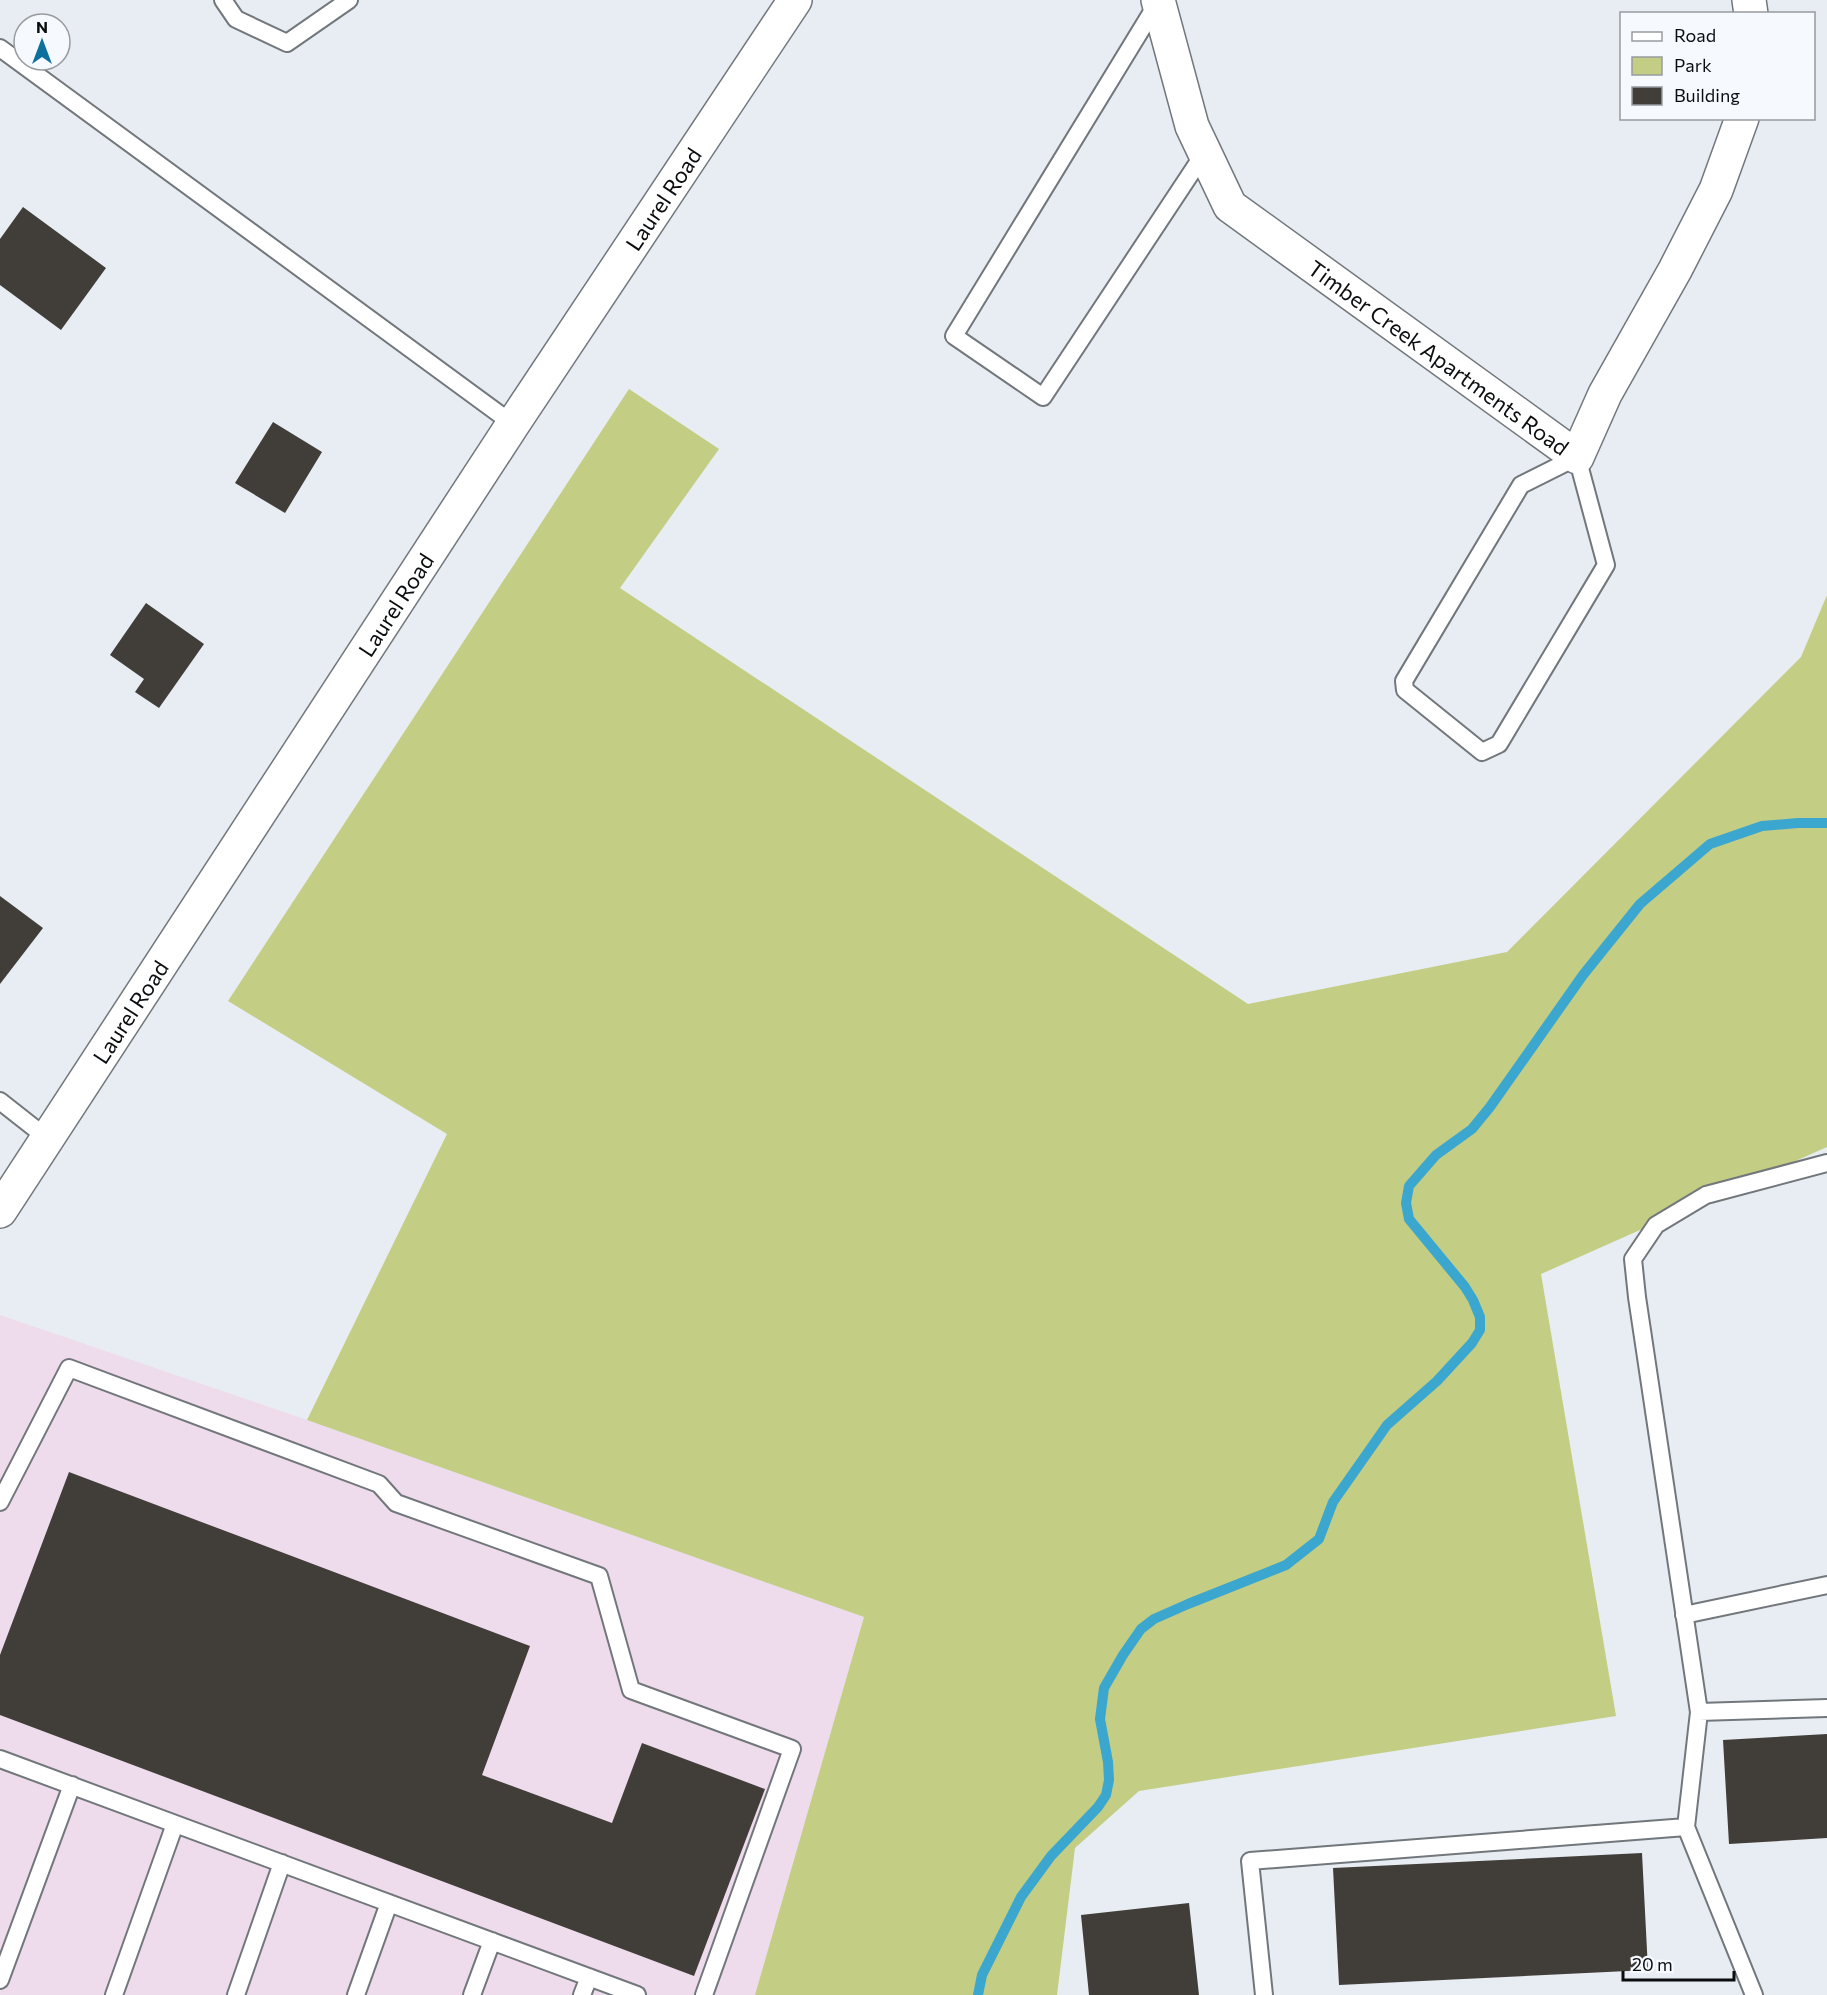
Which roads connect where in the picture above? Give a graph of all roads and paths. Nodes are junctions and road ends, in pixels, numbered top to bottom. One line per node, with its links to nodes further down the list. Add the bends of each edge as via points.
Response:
1 (223, 0): 2 (lane, via 236,19 287,43)
2 (349, 0)
3 (795, 0): 8 (main road, Laurel Road)
4 (1158, 1): 7 (main road, Timber Creek Apartments Road, via 1192,126); 7 (lane, via 954,336 1043,397)
5 (0, 48): 8 (lane)
6 (1741, 120): 9 (main road, Timber Creek Apartments Road, via 1716,190 1676,270 1605,394)
7 (1205, 152): 9 (main road, Timber Creek Apartments Road, via 1230,206)
8 (513, 424): 11 (main road, Laurel Road)
9 (1577, 457): 9 (lane, via 1521,485 1404,681 1405,690 1482,752 1499,744 1606,565)
10 (0, 1101): 11 (lane)
11 (47, 1138): 13 (main road, Laurel Road)
12 (1827, 1163): 16 (lane, via 1706,1196 1656,1226 1633,1259)
13 (0, 1210)
14 (0, 1502): 34 (lane, via 69,1368 379,1484 396,1503 599,1576 631,1689 792,1749)
15 (1827, 1585): 16 (lane)
16 (1684, 1615): 18 (lane)
17 (1827, 1708): 18 (lane)
18 (1699, 1712): 22 (lane)
19 (0, 1759): 20 (lane)
20 (72, 1785): 21 (lane); 27 (lane)
21 (175, 1824): 23 (lane); 28 (lane)
22 (1686, 1827): 35 (lane, via 1250,1861); 36 (lane)
23 (282, 1863): 24 (lane); 29 (lane)
24 (389, 1903): 25 (lane); 30 (lane)
25 (492, 1941): 26 (lane); 31 (lane)
26 (589, 1977): 32 (lane); 33 (lane)
27 (0, 1980)
28 (114, 1995)
29 (236, 1995)
30 (356, 1995)
31 (472, 1995)
32 (582, 1995)
33 (637, 1995)
34 (704, 1995)
35 (1264, 1995)
36 (1754, 1995)

